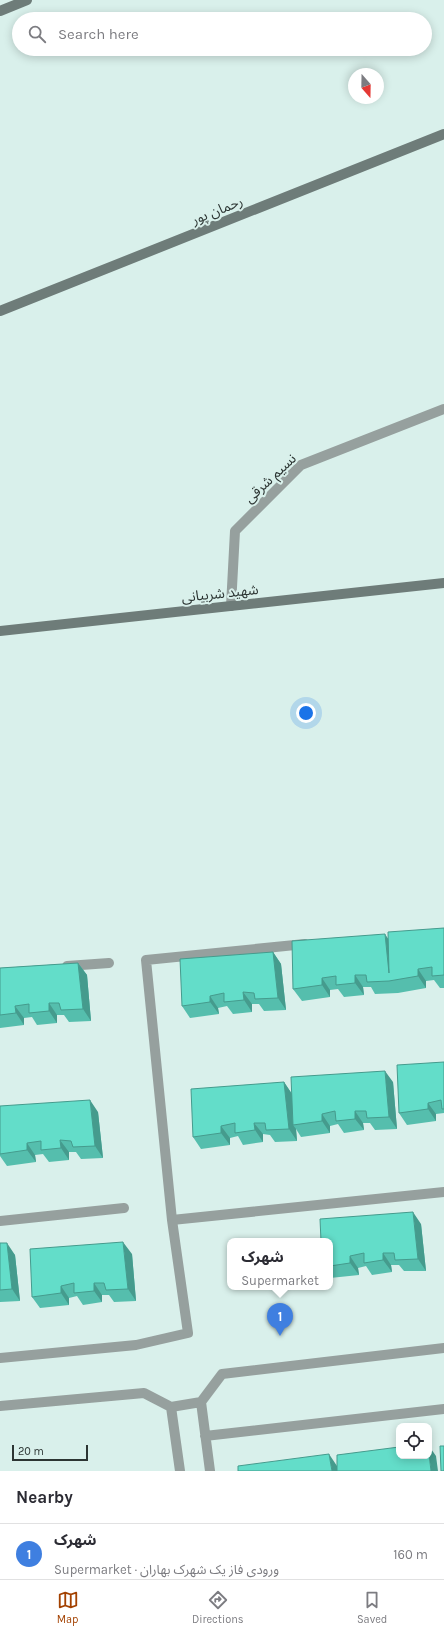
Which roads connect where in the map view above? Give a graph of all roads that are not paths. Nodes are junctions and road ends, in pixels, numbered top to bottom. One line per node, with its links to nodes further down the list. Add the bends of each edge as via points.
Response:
1 (27, 0): 2 (street)
2 (1, 8)
3 (444, 134): 4 (street, رحمان پور)
4 (0, 311)
5 (444, 409): 7 (street, نسیم شرقی, via 301,465 235,531)
6 (444, 583): 7 (street, شهید شربیانی)
7 (232, 606): 8 (street, شهید شربیانی)
8 (0, 631)
9 (319, 943): 14 (street, via 146,960)
10 (109, 963): 11 (street)
11 (54, 967)
12 (444, 1192): 14 (street)
13 (124, 1208): 15 (street)
14 (172, 1220): 17 (street, via 188,1332 136,1345)
15 (0, 1221)
16 (444, 1348): 18 (street, via 222,1374)
17 (0, 1358)
18 (201, 1402): 20 (street); 22 (street)
19 (0, 1406): 20 (street, via 144,1392)
20 (171, 1407): 23 (street)
21 (444, 1409): 22 (street)
22 (205, 1436): 24 (street)
23 (180, 1471)
24 (210, 1471)

